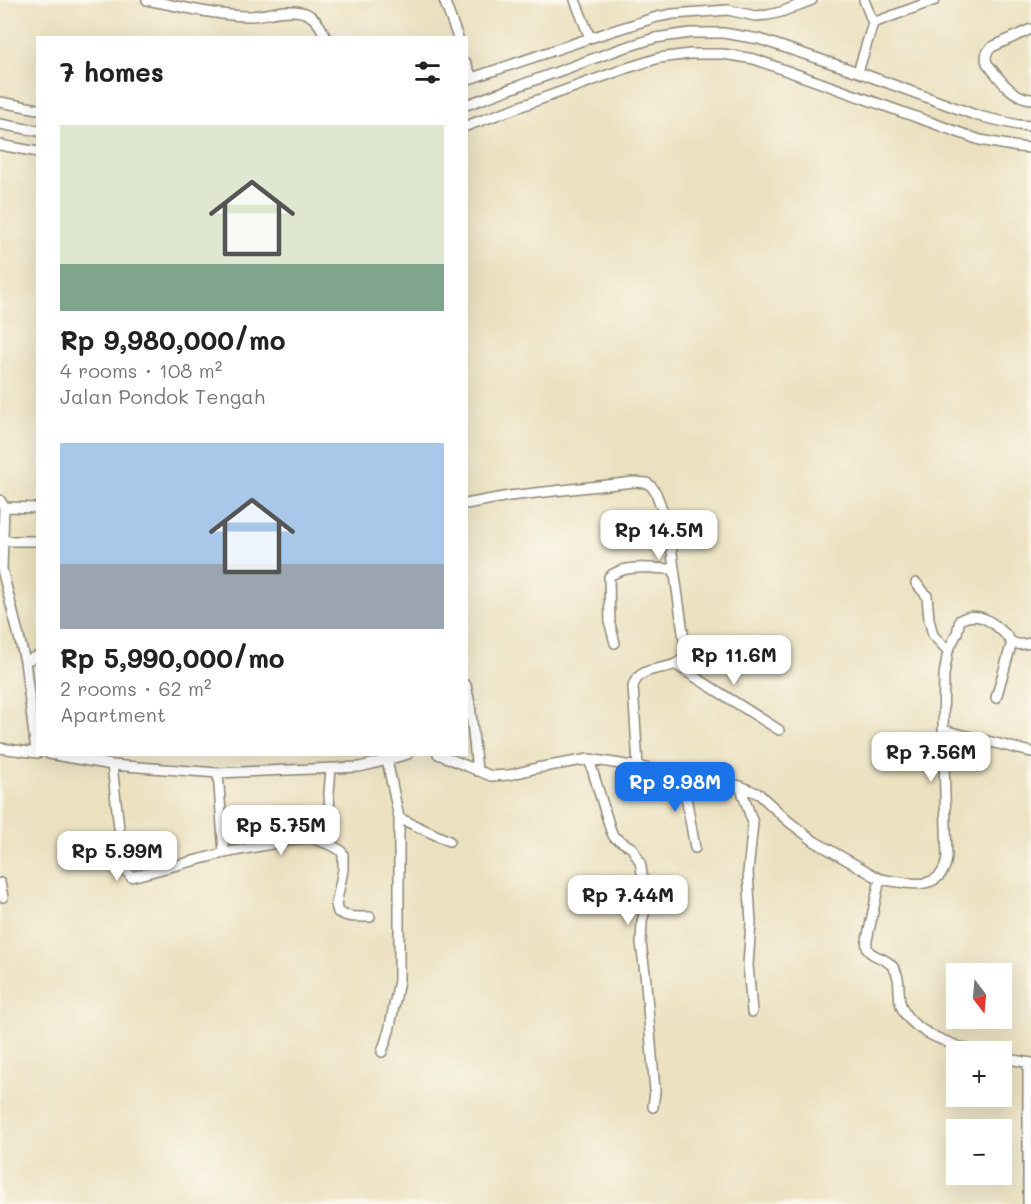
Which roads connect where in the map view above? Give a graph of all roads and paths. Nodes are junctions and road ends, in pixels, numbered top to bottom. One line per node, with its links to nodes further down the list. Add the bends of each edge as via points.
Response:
1 (147, 0): 11 (street, via 229,15 301,12 313,17)
2 (444, 0): 12 (street)
3 (575, 0): 13 (street)
4 (724, 0): 8 (street)
5 (812, 0): 8 (street, via 768,15)
6 (864, 0): 9 (street)
7 (935, 0): 9 (street)
8 (728, 10): 13 (street, via 657,17)
9 (873, 23): 14 (street)
10 (1031, 29): 16 (street, via 992,47 985,58 1009,90)
11 (325, 36)
12 (457, 36)
13 (590, 38): 15 (street)
14 (858, 72): 18 (street, via 759,39 690,33 620,49); 22 (street, via 978,116)
15 (469, 79)
16 (1031, 99)
17 (0, 102): 19 (street)
18 (468, 104)
19 (36, 109)
20 (0, 124): 23 (street)
21 (468, 125): 25 (street, via 659,58 723,54 754,59 980,140)
22 (1031, 126)
23 (36, 131)
24 (0, 145): 26 (street)
25 (1031, 148)
26 (36, 152)
27 (2, 503): 29 (street); 32 (street)
28 (468, 504): 30 (street, via 641,482 656,493)
29 (36, 508)
30 (668, 525): 31 (street); 35 (street)
31 (703, 525)
32 (3, 541): 33 (street); 34 (street)
33 (36, 542)
34 (1, 569): 42 (street)
35 (674, 569): 38 (street, via 632,568 609,577 610,624); 43 (street, via 686,654)
36 (916, 583): 40 (street, via 927,596 933,634)
37 (1012, 642): 39 (street); 40 (street, via 985,618 966,616 960,620); 44 (street)
38 (615, 643)
39 (1031, 643)
40 (948, 651): 47 (street)
41 (36, 657): 42 (street)
42 (25, 661): 48 (street)
43 (675, 665): 46 (street); 58 (street, via 643,673 633,686)
44 (996, 698)
45 (468, 699): 60 (street)
46 (779, 730)
47 (943, 730): 51 (street); 69 (street, via 947,858 943,873 914,884)
48 (36, 744)
49 (0, 748): 50 (street)
50 (36, 752)
51 (1031, 752)
52 (60, 756): 57 (street)
53 (401, 756): 56 (street)
54 (444, 756): 60 (street)
55 (589, 759): 58 (street); 60 (street, via 509,775 491,776); 78 (street, via 611,831 632,848 640,862 647,902 641,943 655,1091)
56 (387, 760): 59 (street); 64 (street)
57 (112, 765): 61 (street); 68 (street, via 121,846 131,877)
58 (638, 766): 62 (street)
59 (331, 768): 61 (street); 65 (street, via 330,817)
60 (477, 771)
61 (218, 773): 68 (street)
62 (682, 774): 63 (street); 67 (street)
63 (740, 786): 69 (street, via 759,794 814,841); 73 (street, via 753,823 748,872)
64 (399, 818): 66 (street); 75 (street, via 399,981)
65 (320, 840): 68 (street, via 297,839); 72 (street, via 343,854 338,912)
66 (449, 841)
67 (695, 848)
68 (225, 853)
69 (880, 879): 74 (street, via 867,949 895,969 907,1017)
70 (0, 883): 71 (street)
71 (3, 897)
72 (370, 917)
73 (752, 1012)
74 (946, 1041)
75 (382, 1053)
76 (1012, 1060): 77 (street)
77 (1029, 1063): 79 (street)
78 (653, 1107)
79 (1028, 1204)

